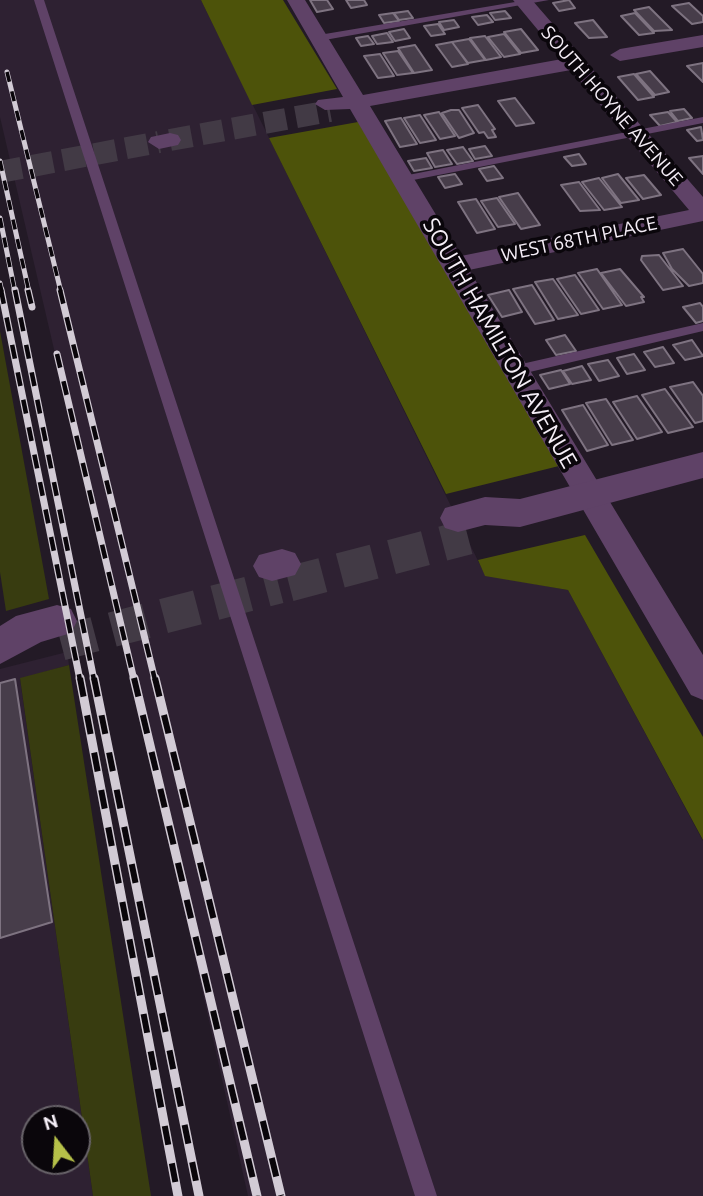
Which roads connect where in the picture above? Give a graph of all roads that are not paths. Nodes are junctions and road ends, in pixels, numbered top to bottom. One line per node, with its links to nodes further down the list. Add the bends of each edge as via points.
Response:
1 (39, 0): 24 (lane)
2 (296, 0): 4 (street, SOUTH HAMILTON AVENUE)
3 (530, 1): 4 (lane); 7 (street, SOUTH HOYNE AVENUE)
4 (319, 38): 8 (street, SOUTH HAMILTON AVENUE)
5 (703, 41): 6 (street)
6 (620, 55)
7 (576, 63): 8 (street); 11 (street, SOUTH HOYNE AVENUE)
8 (357, 102): 9 (street); 12 (street, SOUTH HAMILTON AVENUE)
9 (328, 107)
10 (703, 120): 11 (lane)
11 (636, 133): 12 (lane); 13 (street, SOUTH HOYNE AVENUE)
12 (403, 178): 14 (street, SOUTH HAMILTON AVENUE)
13 (703, 213): 14 (street, WEST 68TH PLACE)
14 (455, 265): 16 (street, SOUTH HAMILTON AVENUE)
15 (703, 327): 16 (lane)
16 (517, 370): 18 (street, SOUTH HAMILTON AVENUE)
17 (703, 465): 18 (street)
18 (588, 495): 19 (street, via 520,513 495,530); 22 (street, SOUTH HAMILTON AVENUE)
19 (463, 528)
20 (59, 632): 21 (street, via 34,650)
21 (1, 647)
22 (693, 648): 23 (street, SOUTH HAMILTON AVENUE)
23 (703, 685)
24 (426, 1196)

